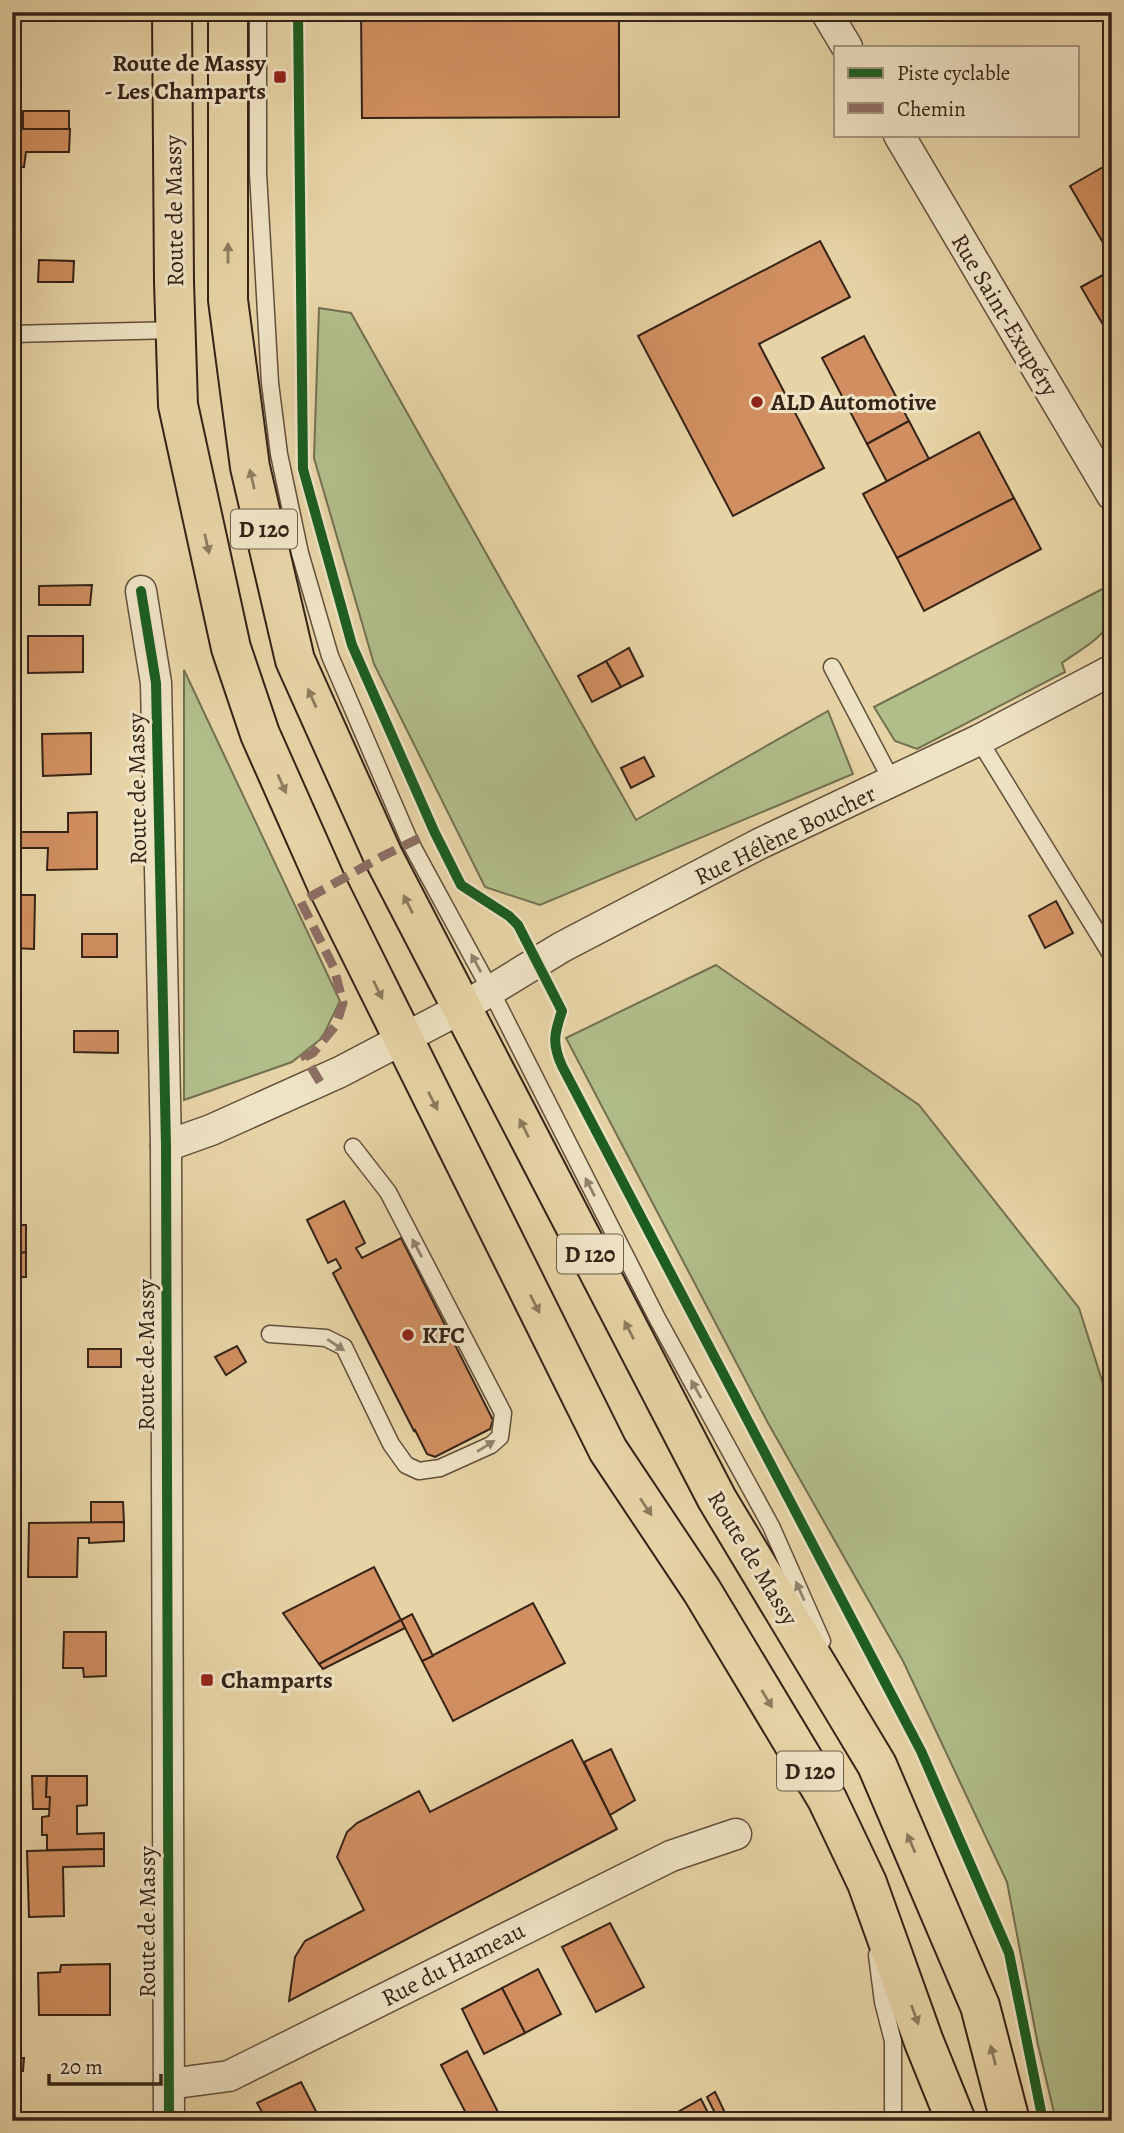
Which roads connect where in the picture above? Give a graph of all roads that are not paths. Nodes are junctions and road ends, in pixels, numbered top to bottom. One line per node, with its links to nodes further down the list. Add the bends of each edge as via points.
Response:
1 (172, 12): 7 (main road, Route de Massy / D 120)
2 (229, 12): 16 (main road, Route de Massy / D 120, one-way to 2, via 383,856 295,660 253,480 228,300)
3 (258, 12): 16 (lane, one-way to 3, via 330,656 300,553 270,383 258,173)
4 (826, 12): 5 (street)
5 (846, 46)
6 (900, 136): 9 (street, Rue Saint-Exupéry)
7 (176, 330): 8 (lane); 17 (main road, Route de Massy / D 120, one-way to 17, via 178,405 231,648 260,734)
8 (12, 334)
9 (1112, 495)
10 (141, 591): 18 (street, Route de Massy, via 156,683)
11 (832, 667): 14 (lane)
12 (1112, 670): 13 (street, Rue Hélène Boucher)
13 (979, 740): 14 (street, Rue Hélène Boucher); 15 (lane)
14 (893, 783): 16 (street, Rue Hélène Boucher, via 747,851 537,961)
15 (1112, 956)
16 (477, 1000): 17 (street); 27 (main road, Route de Massy / D 120, one-way to 16, via 980,2006 877,1765 717,1499)
17 (402, 1040): 18 (street, via 320,1082); 22 (main road, Route de Massy / D 120, one-way to 22, via 608,1450 702,1591 827,1799)
18 (166, 1146): 23 (street, Route de Massy)
19 (353, 1147): 20 (lane, one-way to 19, via 326,1338 344,1347 391,1444 406,1465 419,1471 440,1468 500,1437 503,1413 388,1192)
20 (270, 1334)
21 (736, 1834): 23 (street, Rue du Hameau, via 671,1856 229,2076)
22 (867, 1883): 25 (lane, via 883,2002 893,2041); 26 (main road, Route de Massy / D 120, one-way to 26)
23 (169, 2084): 24 (street, Route de Massy)
24 (169, 2121)
25 (893, 2121)
26 (956, 2121)
27 (1010, 2121)

